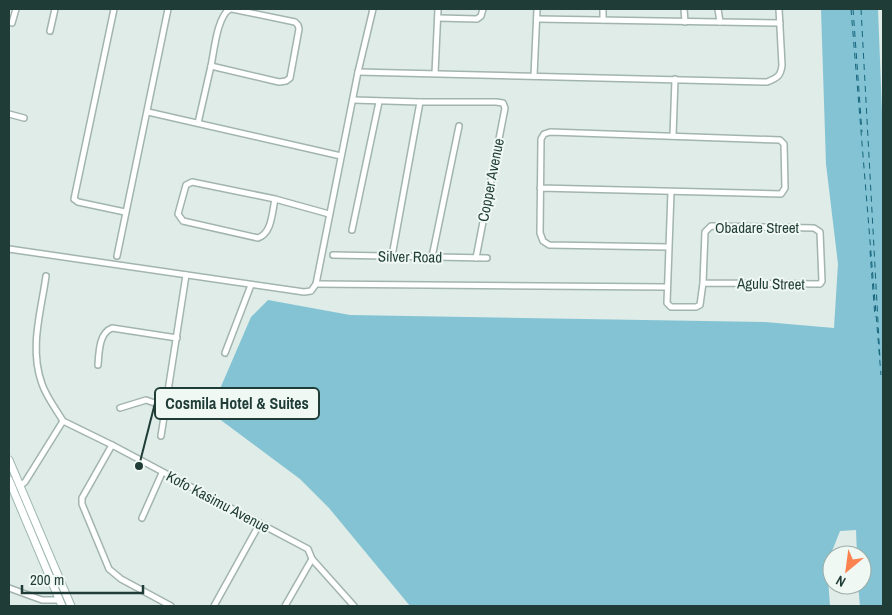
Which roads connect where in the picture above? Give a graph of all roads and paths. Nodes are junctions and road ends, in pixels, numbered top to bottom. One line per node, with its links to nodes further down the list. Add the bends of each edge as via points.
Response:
1 (16, 9): 19 (street)
2 (55, 9): 21 (street)
3 (114, 9): 40 (street, via 74,199)
4 (168, 9): 30 (street)
5 (231, 9): 22 (street, via 225,12 220,24); 22 (street, via 298,25 300,30 290,78 280,82)
6 (373, 9): 23 (street)
7 (438, 9): 14 (street)
8 (483, 9): 14 (street, via 478,19)
9 (537, 9): 15 (street)
10 (603, 9): 16 (street)
11 (684, 9): 17 (street)
12 (718, 9): 18 (street)
13 (779, 9): 20 (street)
14 (438, 18): 24 (street)
15 (537, 19): 16 (street); 25 (street)
16 (603, 20): 17 (street)
17 (685, 22): 18 (street)
18 (720, 22): 20 (street)
19 (12, 23)
20 (780, 23): 26 (street, via 782,65 776,79 767,82)
21 (50, 31)
22 (211, 66): 33 (street)
23 (358, 72): 24 (street); 27 (street)
24 (435, 73): 25 (street)
25 (534, 76): 26 (street)
26 (675, 79): 35 (street)
27 (353, 100): 28 (street); 36 (street)
28 (379, 102): 29 (street); 42 (street)
29 (420, 102): 48 (street); 50 (street, Copper Avenue, via 496,102 505,108)
30 (148, 112): 33 (street); 40 (street)
31 (9, 114): 32 (street)
32 (24, 118)
33 (198, 123): 36 (street)
34 (459, 126): 49 (street)
35 (673, 136): 37 (street, via 544,134 541,139); 38 (street, via 780,140 784,144 785,188 781,194)
36 (341, 156): 41 (street)
37 (540, 188): 38 (street); 44 (street, via 540,234 543,241 550,244)
38 (671, 192): 44 (street)
39 (275, 199): 39 (street, via 192,182 186,185 178,214 183,221 258,238 268,231); 41 (street)
40 (125, 212): 47 (street)
41 (329, 214): 55 (street)
42 (352, 230)
43 (821, 236): 54 (street, Agulu Street, via 820,284); 54 (street, Obadare Street, via 814,228 711,226 705,232)
44 (668, 247): 57 (street)
45 (9, 249): 52 (street)
46 (333, 255): 48 (street, Silver Road)
47 (116, 256)
48 (392, 256): 49 (street, Silver Road)
49 (432, 257): 50 (street, Silver Road)
50 (476, 258): 51 (street, Silver Road)
51 (487, 258)
52 (186, 275): 56 (street); 58 (street)
53 (46, 276): 63 (street, via 35,333 37,365 49,399)
54 (703, 283): 57 (street, Obadare Street, via 700,305 696,307 671,307 667,303)
55 (316, 284): 56 (street, via 311,291 304,292); 57 (street)
56 (251, 285): 59 (street)
57 (666, 287)
58 (177, 338): 60 (street, via 112,328 106,330 102,336); 61 (street)
59 (225, 353)
60 (98, 365)
61 (166, 407): 62 (street, via 146,400); 64 (street)
62 (120, 408)
63 (64, 422): 65 (street, Kofo Kasimu Avenue); 69 (street)
64 (161, 436)
65 (112, 445): 67 (street, Kofo Kasimu Avenue); 76 (street, via 82,498 82,504 109,569 121,580)
66 (9, 460): 69 (main road)
67 (162, 472): 70 (street); 71 (street, Kofo Kasimu Avenue)
68 (9, 480): 74 (main road)
69 (20, 486): 75 (main road)
70 (142, 518)
71 (260, 523): 72 (street, Kofo Kasimu Avenue, via 308,550); 77 (street)
72 (312, 559): 78 (street); 79 (street, Kofo Kasimu Avenue)
73 (9, 588): 74 (street)
74 (60, 603)
75 (71, 606)
76 (172, 606)
77 (214, 606)
78 (285, 606)
79 (354, 606)

